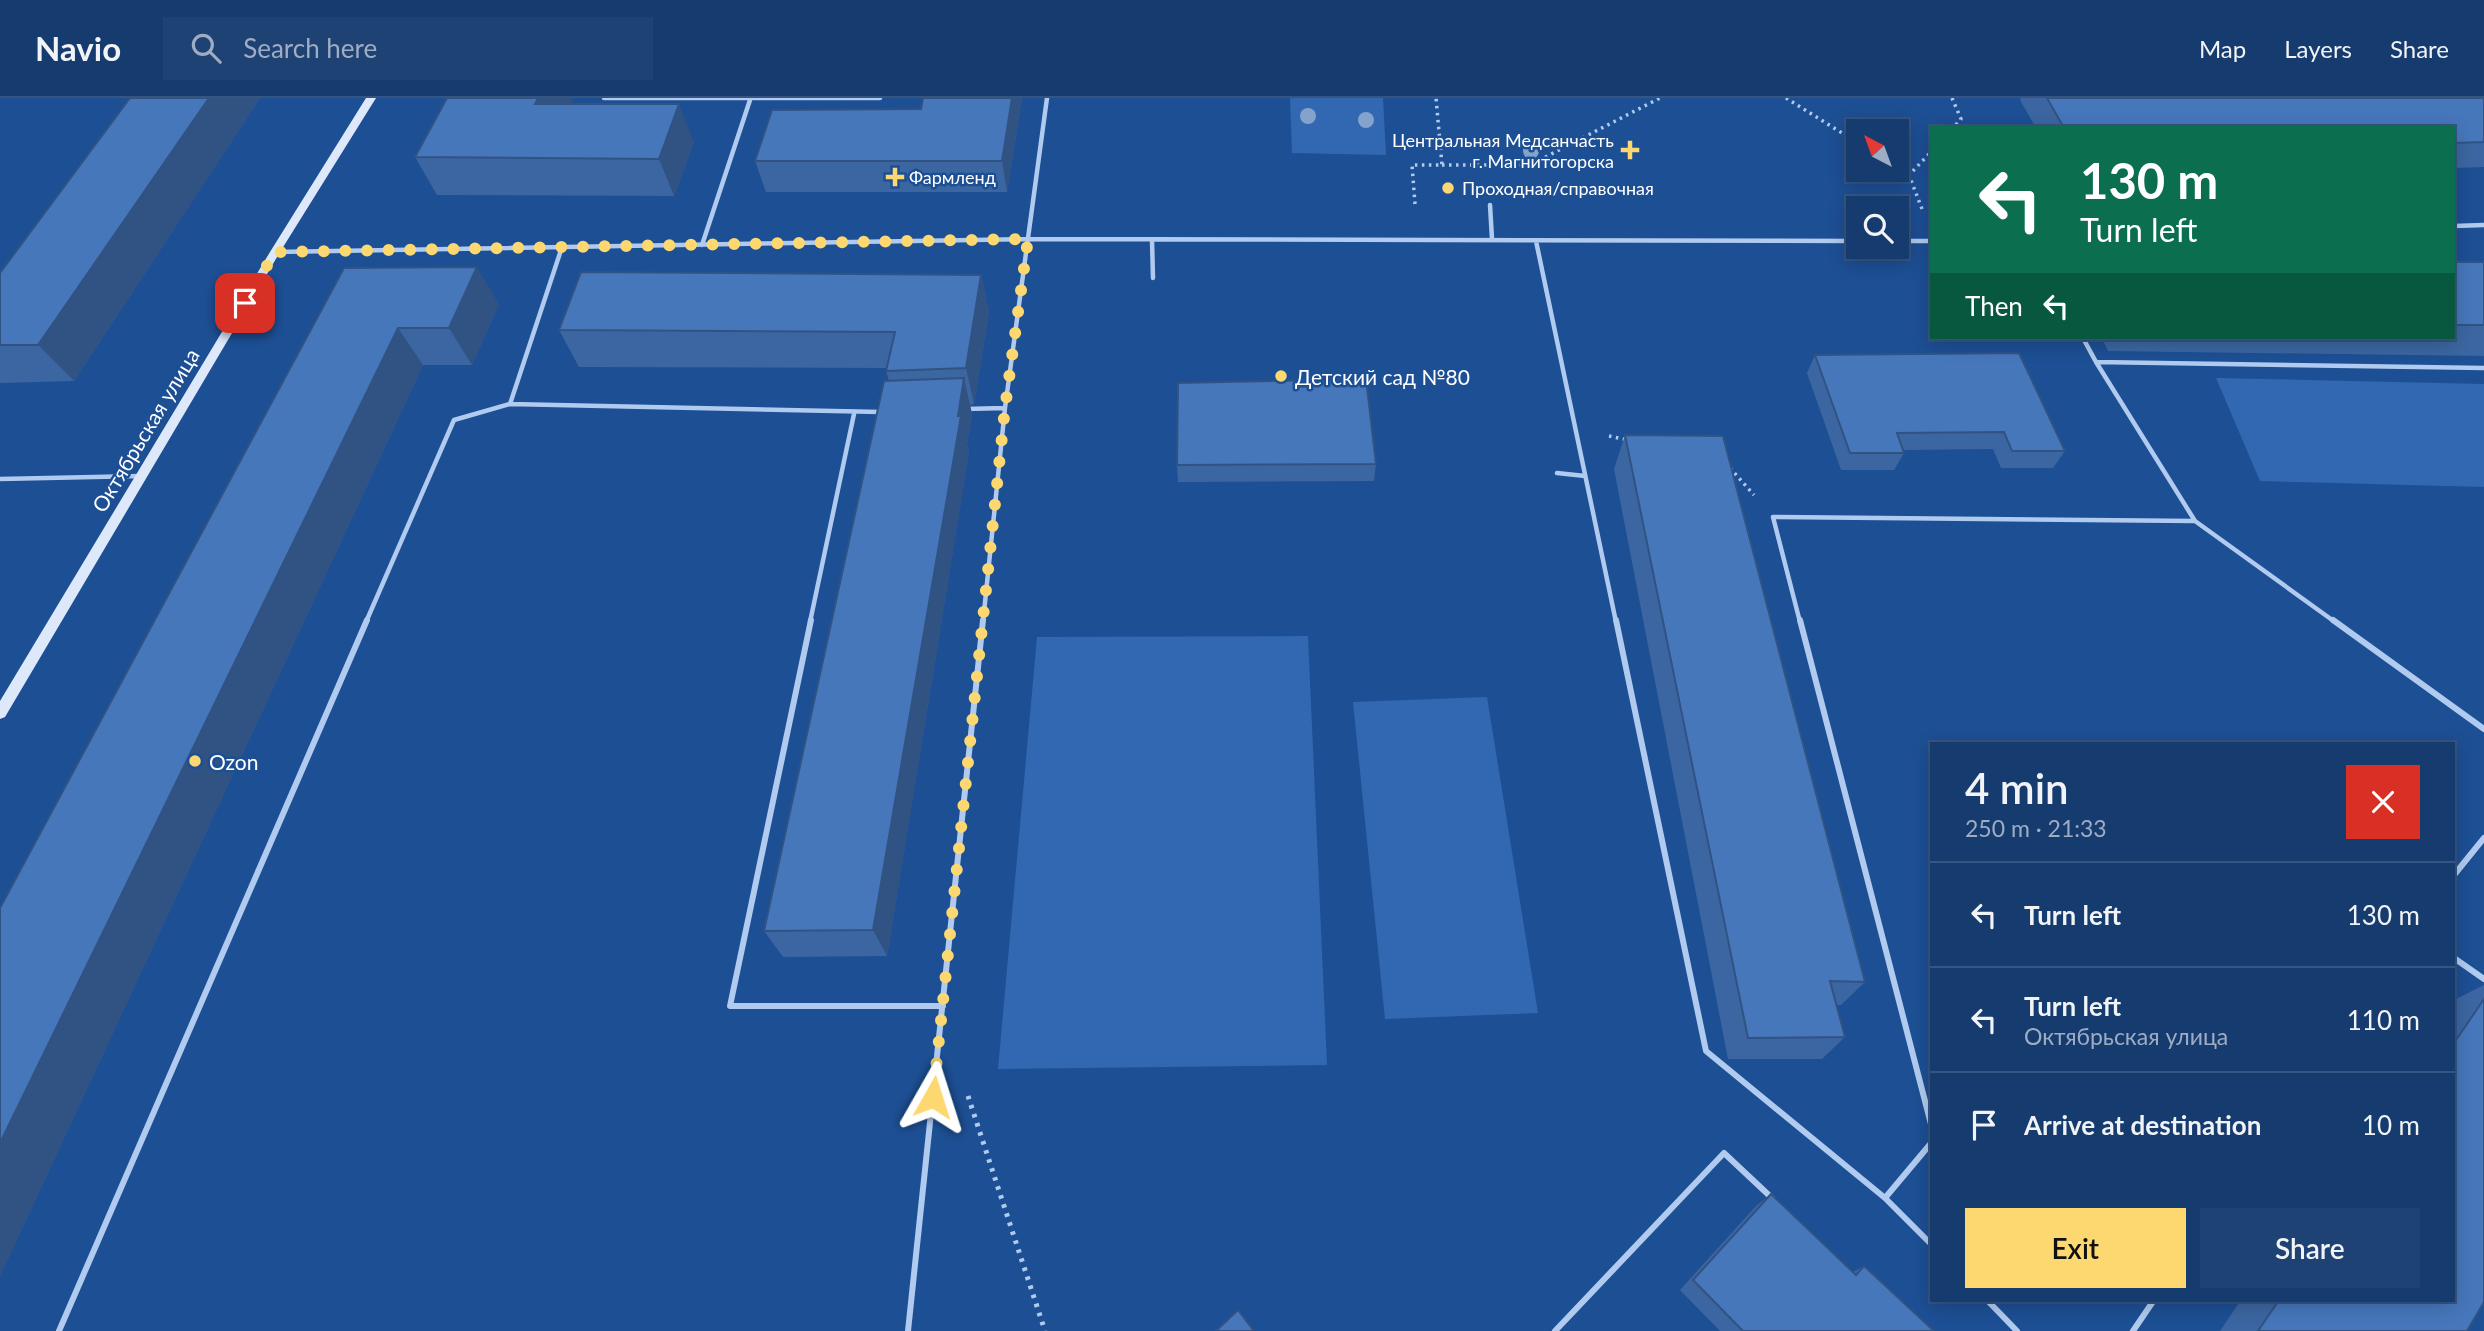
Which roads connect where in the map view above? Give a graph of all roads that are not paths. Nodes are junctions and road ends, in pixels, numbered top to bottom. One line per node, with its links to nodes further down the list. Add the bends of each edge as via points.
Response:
1 (371, 98): 18 (main road, Октябрьская улица)
2 (604, 98): 5 (lane)
3 (880, 98): 5 (lane)
4 (1047, 98): 9 (lane)
5 (750, 100): 16 (lane)
6 (1490, 205): 10 (lane)
7 (2484, 225): 8 (lane)
8 (2455, 226)
9 (1028, 239): 11 (lane); 16 (lane); 24 (lane)
10 (1492, 239): 11 (lane); 12 (lane)
11 (1152, 240): 19 (lane)
12 (1535, 241): 13 (lane); 30 (lane)
13 (1846, 241)
14 (1909, 241): 15 (lane)
15 (1930, 242)
16 (702, 245): 17 (lane)
17 (562, 247): 18 (lane); 23 (lane)
18 (275, 252): 29 (main road, Октябрьская улица)
19 (1153, 278)
20 (2083, 340): 21 (lane)
21 (2096, 362): 22 (lane); 32 (lane)
22 (2484, 368)
23 (510, 404): 27 (lane); 47 (lane, via 454,420)
24 (1005, 408): 25 (lane); 39 (lane)
25 (964, 409)
26 (895, 412): 27 (lane)
27 (854, 414): 39 (lane, via 730,1006)
28 (1557, 473): 30 (lane)
29 (141, 476): 31 (lane); 33 (main road, Октябрьская улица)
30 (1585, 476): 42 (lane, via 1706,1051)
31 (0, 479)
32 (2194, 521): 34 (lane); 40 (lane, via 1773,517)
33 (0, 713)
34 (2484, 729)
35 (2484, 838): 36 (lane)
36 (2455, 874)
37 (2455, 959): 38 (lane)
38 (2484, 979)
39 (943, 1006): 48 (lane)
40 (1930, 1120)
41 (1930, 1144): 42 (lane)
42 (1885, 1198): 44 (lane)
43 (1784, 1210): 49 (lane, via 1724,1153)
44 (1930, 1243)
45 (1989, 1302): 50 (lane)
46 (2153, 1302): 51 (lane)
47 (59, 1331)
48 (908, 1331)
49 (1555, 1331)
50 (2018, 1331)
51 (2133, 1331)

